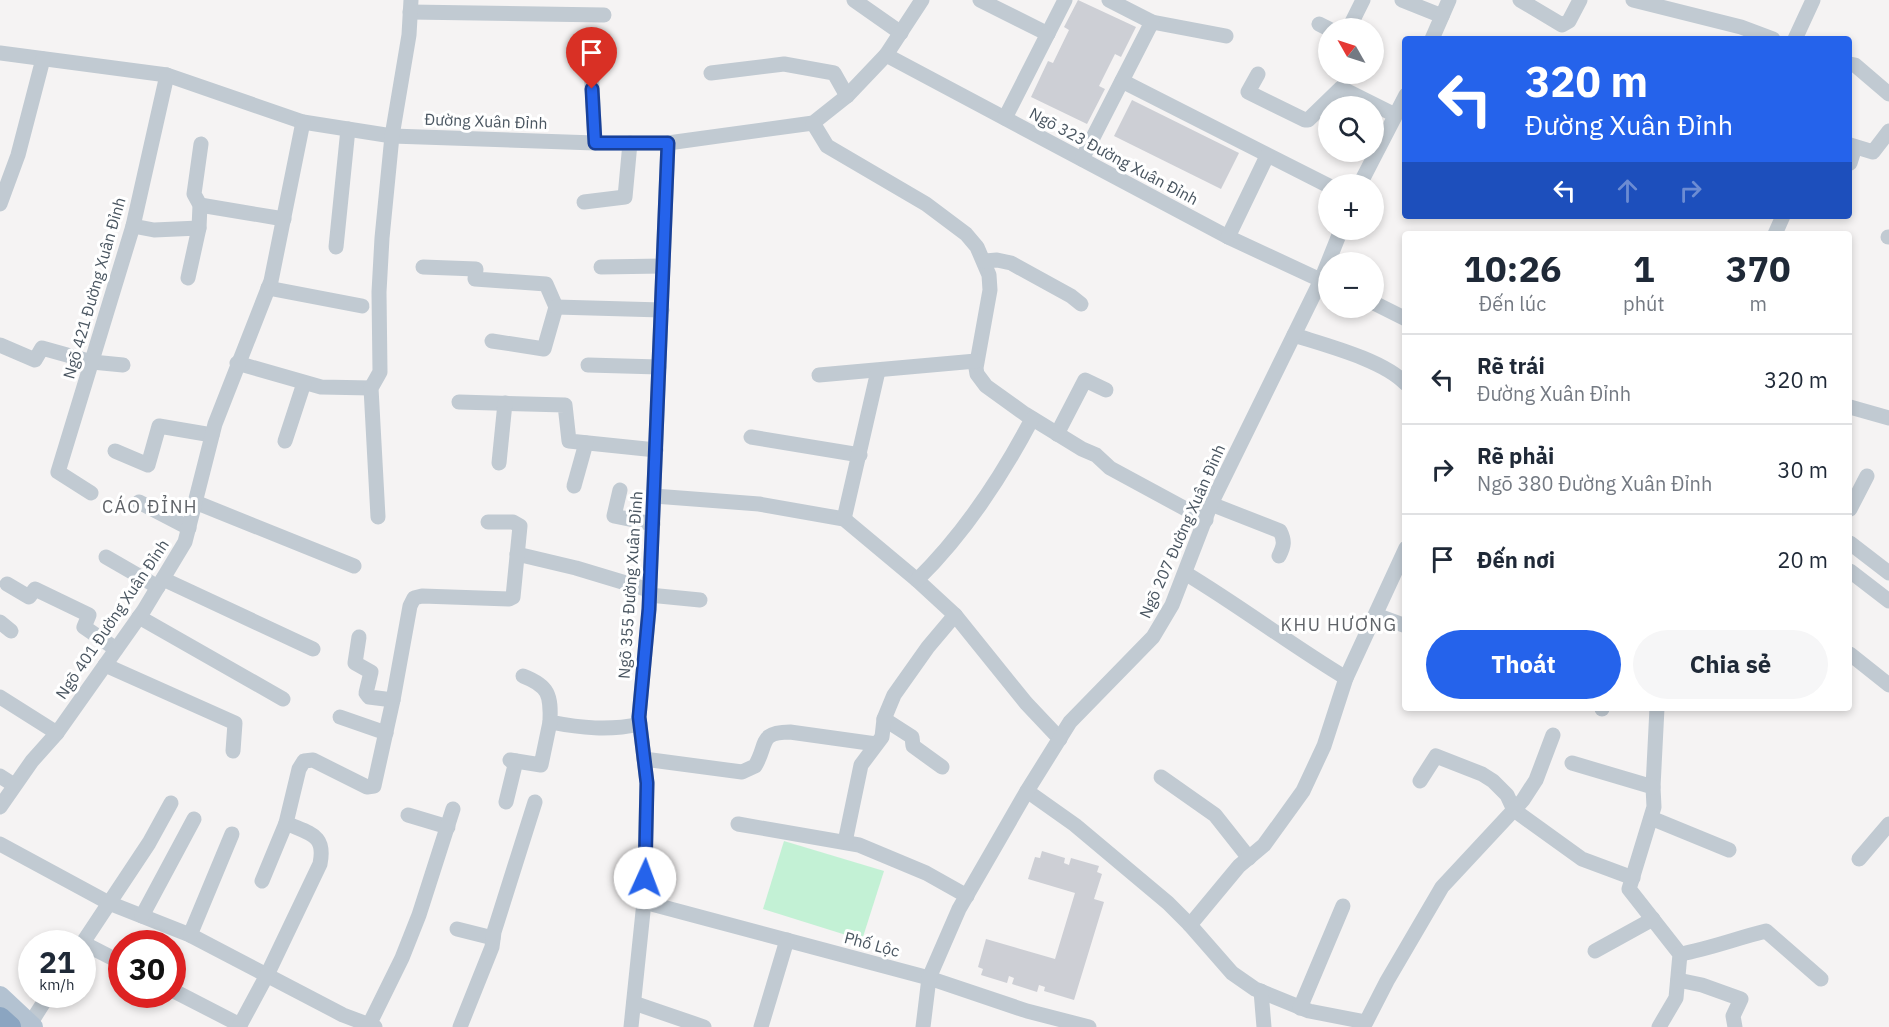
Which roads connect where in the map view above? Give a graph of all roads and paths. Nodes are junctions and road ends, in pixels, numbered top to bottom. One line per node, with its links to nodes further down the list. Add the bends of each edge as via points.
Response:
1 (854, 0): 18 (street)
2 (922, 0): 18 (street)
3 (980, 0): 19 (street)
4 (1065, 0): 19 (street)
5 (1109, 0): 17 (street)
6 (1363, 0): 16 (street)
7 (1402, 0): 15 (street)
8 (1449, 0): 15 (street)
9 (1520, 0): 10 (street, via 1562,25 1569,21)
10 (1580, 0)
11 (1633, 0): 22 (street)
12 (1813, 0): 23 (street)
13 (411, 6): 14 (street); 42 (street)
14 (604, 15)
15 (1442, 16): 21 (street)
16 (1354, 18)
17 (1152, 22): 20 (street); 32 (street)
18 (901, 33): 25 (street)
19 (1048, 34): 37 (street)
20 (1227, 36)
21 (1433, 36)
22 (1765, 36)
23 (1796, 36)
24 (0, 54): 26 (street, Đường Xuân Đỉnh)
25 (886, 55): 34 (street); 37 (street, Ngõ 323 Đường Xuân Đỉnh)
26 (43, 59): 31 (street, Đường Xuân Đỉnh); 53 (street, via 18,155)
27 (1852, 64): 33 (street)
28 (591, 66): 43 (street)
29 (711, 73): 34 (street, via 784,64 809,67 834,73)
30 (1258, 74): 36 (street, via 1248,92 1305,120 1341,88)
31 (167, 75): 38 (street, Đường Xuân Đỉnh); 56 (street, Ngõ 421 Đường Xuân Đỉnh)
32 (1122, 81): 48 (street); 49 (street)
33 (1889, 94)
34 (847, 96): 39 (street)
35 (1402, 102): 36 (street)
36 (1395, 115): 50 (street)
37 (1005, 118): 49 (street, Ngõ 323 Đường Xuân Đỉnh)
38 (303, 122): 40 (street, Đường Xuân Đỉnh); 55 (street, Ngõ 401 Đường Xuân Đỉnh)
39 (813, 123): 45 (street, Đường Xuân Đỉnh); 60 (street, via 827,146 926,204 966,234)
40 (348, 129): 42 (street, Đường Xuân Đỉnh); 59 (street)
41 (1889, 132): 47 (street, via 1873,152)
42 (392, 136): 43 (street, Đường Xuân Đỉnh); 87 (street, via 379,292 380,372)
43 (595, 143): 44 (street, Đường Xuân Đỉnh)
44 (630, 143): 45 (street, Đường Xuân Đỉnh); 52 (street, via 624,197)
45 (668, 143): 61 (street, Ngõ 355 Đường Xuân Đỉnh)
46 (201, 144): 54 (street, via 194,194)
47 (1852, 146)
48 (1268, 156): 51 (street); 58 (street)
49 (1082, 159): 58 (street, Ngõ 323 Đường Xuân Đỉnh)
50 (1365, 174)
51 (1318, 181)
52 (584, 202)
53 (0, 204)
54 (200, 205): 55 (street); 57 (street)
55 (284, 219): 66 (street, Ngõ 401 Đường Xuân Đỉnh)
56 (134, 226): 57 (street, via 154,230); 77 (street, Ngõ 421 Đường Xuân Đỉnh)
57 (199, 228): 64 (street)
58 (1228, 237): 65 (street, Ngõ 323 Đường Xuân Đỉnh)
59 (336, 247)
60 (985, 261): 68 (street, via 1011,263); 78 (street, via 990,290)
61 (663, 266): 63 (street); 72 (street, Ngõ 355 Đường Xuân Đỉnh)
62 (423, 267): 70 (street, via 476,269 475,279 546,284)
63 (601, 267)
64 (188, 278)
65 (1318, 279)
66 (268, 288): 69 (street); 79 (street, Ngõ 401 Đường Xuân Đỉnh)
67 (1318, 294): 74 (street, Ngõ 207 Đường Xuân Đỉnh)
68 (1081, 304)
69 (362, 306)
70 (556, 308): 72 (street); 75 (street, via 544,349)
71 (1384, 308): 73 (street)
72 (662, 310): 82 (street, Ngõ 355 Đường Xuân Đỉnh)
73 (1402, 317)
74 (1294, 335): 85 (street, via 1387,369); 110 (street, Ngõ 207 Đường Xuân Đỉnh)
75 (492, 341)
76 (0, 345): 77 (street, via 35,360 42,348)
77 (92, 362): 81 (street); 106 (street, Ngõ 421 Đường Xuân Đỉnh, via 58,472)
78 (976, 362): 83 (street); 93 (street, via 981,380)
79 (237, 363): 86 (street); 95 (street, Ngõ 401 Đường Xuân Đỉnh)
80 (588, 364): 82 (street)
81 (123, 365)
82 (659, 367): 99 (street, Ngõ 355 Đường Xuân Đỉnh)
83 (878, 371): 84 (street); 101 (street)
84 (819, 375)
85 (1402, 381)
86 (304, 382): 87 (street, via 321,387); 97 (street)
87 (371, 388): 112 (street)
88 (1106, 390): 94 (street, via 1085,380)
89 (459, 402): 90 (street)
90 (505, 403): 98 (street, via 566,405 569,441); 102 (street)
91 (1852, 408): 92 (street)
92 (1889, 418)
93 (1032, 419): 94 (street); 127 (street, via 984,501 943,555)
94 (1057, 434): 114 (street)
95 (212, 435): 100 (street, via 159,426 148,465); 109 (street, Ngõ 401 Đường Xuân Đỉnh)
96 (751, 437): 101 (street)
97 (285, 441)
98 (586, 443): 99 (street); 104 (street)
99 (656, 450): 107 (street, Ngõ 355 Đường Xuân Đỉnh)
100 (115, 451)
101 (860, 454): 113 (street)
102 (499, 463)
103 (1867, 476): 111 (street)
104 (574, 486)
105 (620, 490): 116 (street, via 614,516)
106 (91, 493)
107 (654, 496): 113 (street, via 759,504); 116 (street, Ngõ 355 Đường Xuân Đỉnh)
108 (140, 502): 117 (street)
109 (195, 502): 117 (street, Ngõ 401 Đường Xuân Đỉnh); 123 (street)
110 (1211, 504): 114 (street, Ngõ 207 Đường Xuân Đỉnh); 120 (street, via 1280,531 1284,546)
111 (1852, 505)
112 (378, 517)
113 (844, 519): 127 (street)
114 (1206, 520): 125 (street, Ngõ 207 Đường Xuân Đỉnh)
115 (488, 522): 119 (street, via 513,522 520,526)
116 (652, 524): 131 (street, Ngõ 355 Đường Xuân Đỉnh)
117 (189, 528): 128 (street, Ngõ 401 Đường Xuân Đỉnh)
118 (1852, 545): 124 (street)
119 (517, 554): 131 (street, via 587,571); 148 (street, via 514,593 509,599 414,598)
120 (1279, 556)
121 (106, 557): 128 (street)
122 (1402, 557): 135 (street)
123 (354, 566)
124 (1888, 572): 130 (street)
125 (1185, 573): 144 (street); 157 (street, Ngõ 207 Đường Xuân Đỉnh, via 1153,637 1070,722)
126 (1852, 573): 130 (street)
127 (917, 580): 134 (street)
128 (160, 583): 136 (street, Ngõ 401 Đường Xuân Đỉnh); 140 (street)
129 (7, 584): 139 (street, via 29,597 35,589 89,615 84,627)
130 (1875, 591): 133 (street)
131 (649, 592): 132 (street); 153 (street, Ngõ 355 Đường Xuân Đỉnh)
132 (700, 600)
133 (1889, 601)
134 (955, 615): 151 (street, via 894,695); 157 (street)
135 (1376, 615): 137 (street); 144 (street)
136 (139, 617): 139 (street, Ngõ 401 Đường Xuân Đỉnh); 147 (street)
137 (1402, 625)
138 (359, 637): 148 (street, via 355,663 371,672 366,693 369,697)
139 (116, 649): 142 (street, Ngõ 401 Đường Xuân Đỉnh)
140 (313, 649)
141 (1852, 656): 145 (street)
142 (105, 665): 154 (street, Ngõ 401 Đường Xuân Đỉnh); 159 (street, via 235,723)
143 (523, 676): 152 (street, via 540,683 548,694)
144 (1346, 678): 186 (street, via 1324,746 1303,791 1264,845)
145 (1889, 685)
146 (0, 697): 154 (street)
147 (283, 699)
148 (393, 700): 155 (street)
149 (1657, 711): 167 (street)
150 (340, 717): 155 (street)
151 (884, 719): 158 (street, via 882,736); 162 (street, via 912,737 913,746)
152 (550, 722): 153 (street, via 604,729); 169 (street, via 541,765 513,760)
153 (640, 724): 160 (street, Ngõ 355 Đường Xuân Đỉnh)
154 (57, 733): 166 (street, Ngõ 401 Đường Xuân Đỉnh)
155 (386, 733): 178 (street, via 374,786 313,760 304,761)
156 (1553, 735): 174 (street, via 1536,780)
157 (1059, 739): 168 (street, Ngõ 207 Đường Xuân Đỉnh)
158 (876, 744): 160 (street, via 777,732 766,738 755,766 742,772); 183 (street, via 861,765)
159 (233, 751)
160 (644, 759): 191 (street, Ngõ 355 Đường Xuân Đỉnh)
161 (1572, 763): 167 (street)
162 (942, 767)
163 (0, 776): 166 (street)
164 (1161, 777): 186 (street, via 1215,815)
165 (1420, 781): 174 (street, via 1436,756 1493,780)
166 (14, 785): 172 (street, Ngõ 401 Đường Xuân Đỉnh)
167 (1653, 787): 176 (street)
168 (1027, 791): 190 (street, Ngõ 207 Đường Xuân Đỉnh); 196 (street, via 1074,825)
169 (506, 802)
170 (535, 802): 200 (street)
171 (171, 803): 192 (street)
172 (0, 807)
173 (453, 809): 181 (street)
174 (1514, 810): 188 (street, via 1582,859); 213 (street, via 1442,887 1366,1022)
175 (408, 815): 181 (street)
176 (1651, 818): 185 (street); 188 (street)
177 (194, 819): 194 (street)
178 (286, 823): 189 (street); 204 (street, via 313,836 323,850)
179 (738, 824): 183 (street)
180 (1889, 824): 187 (street)
181 (448, 827): 219 (street, via 419,915)
182 (232, 834): 199 (street)
183 (845, 842): 190 (street, via 926,873)
184 (0, 844): 192 (street)
185 (1729, 850)
186 (1249, 858): 196 (street)
187 (1859, 859)
188 (1633, 878): 195 (street, via 1629,889)
189 (262, 881)
190 (967, 896): 205 (street, Ngõ 207 Đường Xuân Đỉnh)
191 (644, 902): 201 (street, Phố Lộc); 211 (street, Ngõ 355 Đường Xuân Đỉnh)
192 (109, 903): 194 (street); 198 (street)
193 (1343, 906): 213 (street)
194 (142, 916): 199 (street)
195 (1653, 919): 202 (street); 203 (street)
196 (1190, 925): 208 (street, via 1232,973)
197 (457, 929): 200 (street)
198 (92, 930)
199 (190, 934): 204 (street)
200 (493, 938): 220 (street)
201 (788, 940): 205 (street, Phố Lộc); 223 (street)
202 (1595, 951)
203 (1680, 954): 206 (street, via 1766,932); 207 (street)
204 (267, 975): 218 (street); 219 (street)
205 (929, 978): 214 (street, Phố Lộc); 224 (street, Ngõ 207 Đường Xuân Đỉnh)
206 (1821, 979)
207 (1678, 980): 228 (street, via 1676,998); 229 (street, via 1741,999 1733,1016)
208 (1261, 991): 213 (street); 227 (street)
209 (0, 996): 217 (main road)
210 (186, 998): 218 (street)
211 (634, 1003): 221 (street, Ngõ 355 Đường Xuân Đỉnh); 222 (street)
212 (37, 1008): 217 (street)
213 (1300, 1008)
214 (1027, 1011): 225 (street); 226 (street, Phố Lộc)
215 (0, 1012): 217 (main road)
216 (0, 1018): 217 (highway)
217 (22, 1026)
218 (239, 1026)
219 (372, 1026)
220 (460, 1027)
221 (632, 1027)
222 (704, 1027)
223 (761, 1027)
224 (923, 1027)
225 (1024, 1027)
226 (1089, 1027)
227 (1264, 1027)
228 (1659, 1027)
229 (1735, 1027)

